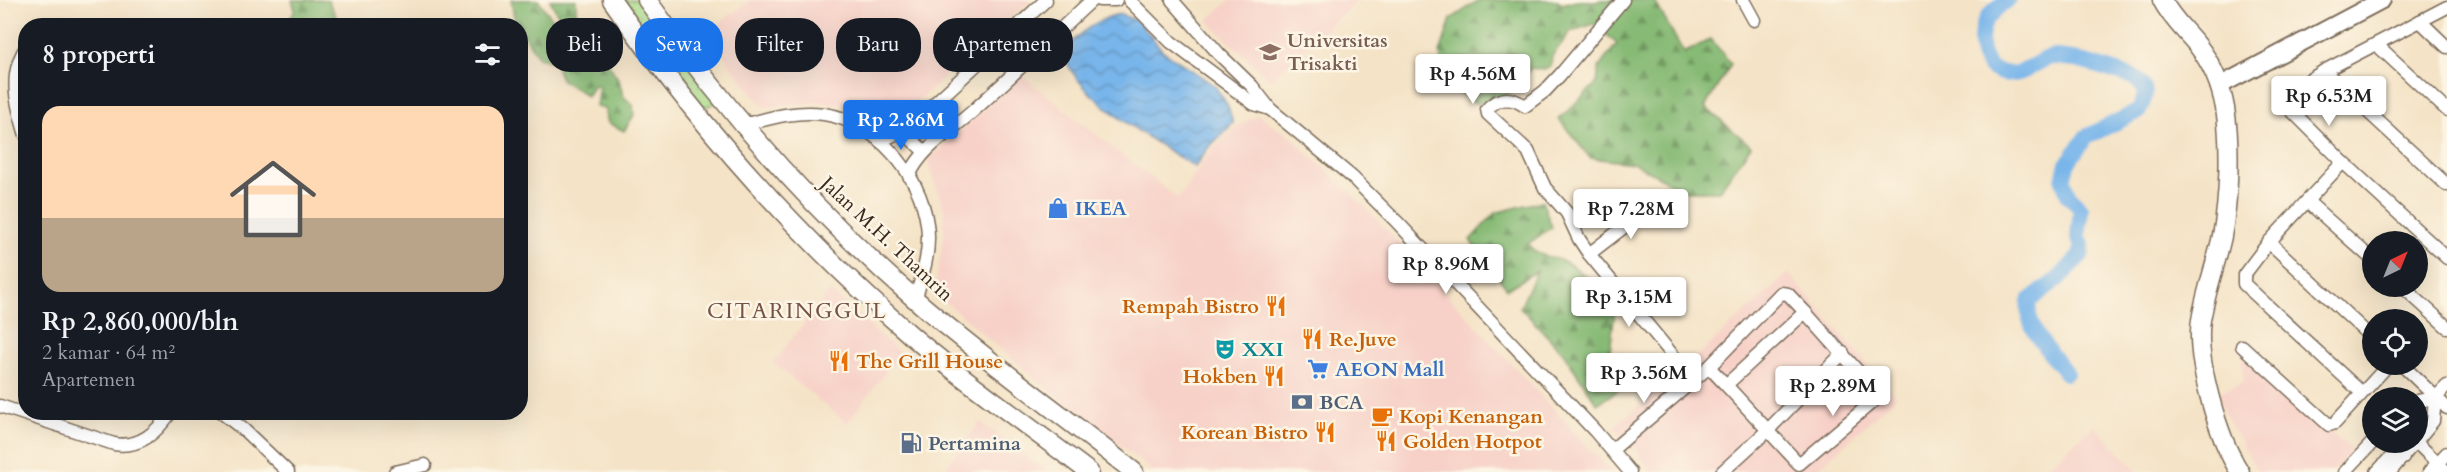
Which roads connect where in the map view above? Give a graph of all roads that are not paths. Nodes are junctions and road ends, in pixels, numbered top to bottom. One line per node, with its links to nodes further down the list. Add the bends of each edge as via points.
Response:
1 (612, 0): 27 (main road, via 655,63)
2 (647, 0): 24 (main road, Jalan M.H. Thamrin)
3 (1046, 0): 25 (street)
4 (1092, 0): 29 (street, via 972,112)
5 (1099, 0): 6 (street)
6 (1116, 0)
7 (1129, 0): 22 (street, via 1179,48 1254,104)
8 (1172, 0): 22 (street)
9 (1623, 0): 37 (street, via 1545,91 1525,106 1515,99 1504,99 1487,109 1528,151 1545,188 1567,213)
10 (1743, 0): 14 (street)
11 (2162, 0): 20 (main road, via 2205,56)
12 (2382, 0): 20 (street)
13 (2447, 7): 15 (street)
14 (1754, 20)
15 (2420, 21): 16 (street); 17 (street)
16 (2376, 44): 19 (street); 23 (street)
17 (2447, 46)
18 (18, 64): 21 (street)
19 (2324, 71): 30 (street, via 2290,92 2288,104); 32 (street)
20 (2219, 86): 80 (main road, via 2225,108 2227,183 2222,234 2201,322 2203,362 2220,435)
21 (18, 104)
22 (1270, 109): 64 (street, via 1366,191)
23 (2447, 110)
24 (743, 125): 26 (street, via 812,113 857,126); 28 (main road, Jalan M.H. Thamrin)
25 (907, 129): 26 (street); 29 (street)
26 (880, 141): 31 (street)
27 (724, 147): 28 (main road, via 710,119 714,110 720,110 746,139); 76 (main road, via 812,244 915,339)
28 (761, 147): 40 (main road, Jalan M.H. Thamrin, via 825,215)
29 (924, 151): 31 (street)
30 (2343, 162): 33 (street); 38 (street)
31 (909, 176): 40 (street, via 927,223 927,264)
32 (2447, 185)
33 (2307, 201): 35 (street); 36 (street)
34 (1655, 203): 37 (street)
35 (2269, 242): 43 (street); 53 (street, via 2244,274 2244,284)
36 (2362, 250)
37 (1589, 254): 49 (street)
38 (2447, 258)
39 (2414, 297): 42 (street)
40 (915, 300): 77 (main road, Jalan M.H. Thamrin)
41 (1805, 312): 45 (street); 46 (street, via 1781,292); 50 (street)
42 (2447, 327)
43 (2362, 329)
44 (2242, 346): 53 (street, via 2329,425)
45 (1843, 353): 63 (street); 72 (street, via 1876,390 1877,398)
46 (1709, 368): 49 (street); 50 (street)
47 (2379, 375): 52 (street)
48 (2412, 375): 54 (street)
49 (1694, 381): 64 (street)
50 (1726, 385): 63 (street)
51 (2447, 386): 54 (street)
52 (2368, 387)
53 (2362, 393)
54 (2436, 398): 55 (street); 57 (street); 62 (street, via 2433,421)
55 (2428, 399)
56 (0, 406): 58 (street)
57 (2447, 408)
58 (18, 412)
59 (42, 420): 60 (street, via 127,446 141,442)
60 (164, 420)
61 (231, 420): 74 (street)
62 (2428, 427)
63 (1767, 431): 72 (street); 79 (street)
64 (1612, 450): 78 (street)
65 (2364, 453): 81 (street)
66 (2371, 453): 82 (street)
67 (2400, 453): 83 (street)
68 (2405, 453): 84 (street)
69 (2419, 453): 73 (street)
70 (2447, 453): 73 (street)
71 (425, 465): 75 (street)
72 (1798, 468)
73 (2438, 469)
74 (288, 472)
75 (395, 472)
76 (1089, 472)
77 (1134, 472)
78 (1630, 472)
79 (1722, 472)
80 (2240, 472)
81 (2345, 472)
82 (2354, 472)
83 (2377, 472)
84 (2390, 472)

